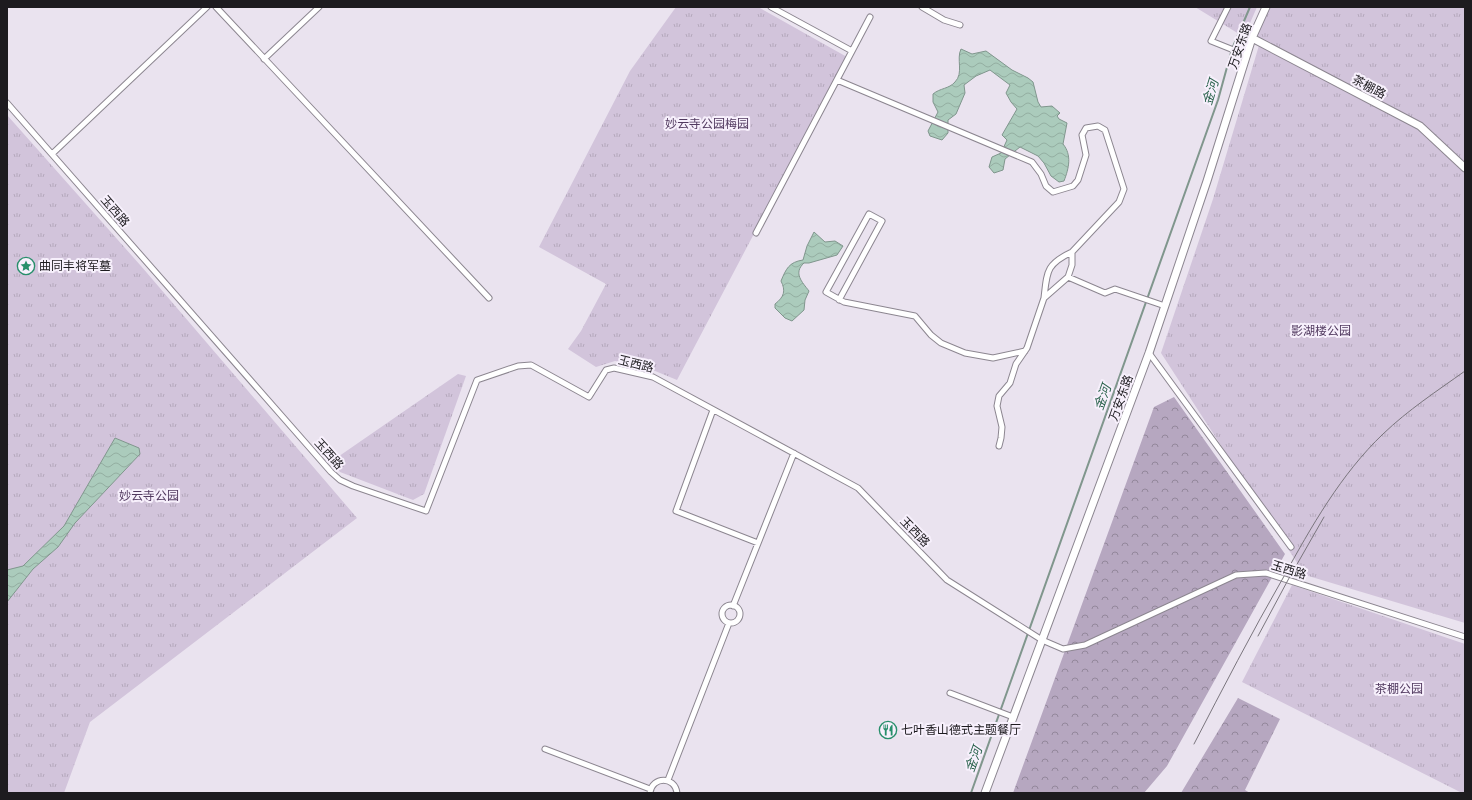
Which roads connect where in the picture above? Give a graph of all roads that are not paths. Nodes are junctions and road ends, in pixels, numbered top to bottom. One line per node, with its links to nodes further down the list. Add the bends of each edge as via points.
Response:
1 (207, 7): 16 (street)
2 (216, 7): 13 (street)
3 (319, 7): 13 (street)
4 (771, 7): 11 (street)
5 (922, 7): 9 (street, via 944,20)
6 (1228, 7): 12 (street, via 1212,41)
7 (1266, 7): 10 (street, 万安东路)
8 (870, 17): 11 (street)
9 (960, 25)
10 (1252, 38): 12 (street, 万安东路); 17 (street, 茶棚路, via 1420,126)
11 (852, 51): 14 (street)
12 (1246, 57): 24 (street, 万安东路)
13 (264, 59): 21 (street)
14 (837, 80): 18 (street); 19 (street, via 1032,162 1042,174 1046,186 1053,192 1073,186 1078,180 1086,155 1082,135 1086,128 1098,126 1105,130 1124,188 1119,202)
15 (7, 103): 16 (street, 玉西路)
16 (52, 154): 27 (street, 玉西路, via 331,472 340,480 354,486 426,511 476,380 518,366 531,365 589,398 606,370 614,368 653,377)
17 (1465, 168)
18 (756, 234)
19 (1072, 252): 20 (street, via 1072,265); 22 (street, via 1058,258 1047,273)
20 (1068, 277): 22 (street); 24 (street, via 1105,293 1115,289)
21 (489, 298)
22 (1044, 298): 25 (street)
23 (839, 300): 23 (street, via 826,292 869,214 882,221); 25 (street, via 915,316 941,343 965,352 992,358)
24 (1165, 306): 26 (street, 万安东路)
25 (1025, 351): 28 (street, via 1016,364 1010,383 999,396 997,406 1002,427)
26 (1149, 353): 31 (street); 35 (street, 万安东路)
27 (713, 410): 29 (street, 玉西路); 30 (street, via 676,511)
28 (999, 446)
29 (794, 453): 30 (street); 35 (street, 玉西路, via 858,488 947,580)
30 (758, 543): 32 (street)
31 (1291, 547)
32 (734, 606): 33 (street, via 739,612 739,617 736,622); 33 (street, via 725,608 722,613 723,619)
33 (729, 623): 39 (street)
34 (1465, 637): 35 (street, 玉西路, via 1266,573 1236,575 1085,645 1063,649)
35 (1042, 640): 37 (street, 万安东路)
36 (950, 693): 37 (street)
37 (1013, 717): 42 (street, 万安东路)
38 (545, 748): 40 (street)
39 (668, 780): 40 (street, via 654,783); 41 (street)
40 (650, 791)
41 (677, 793)
42 (985, 793)

